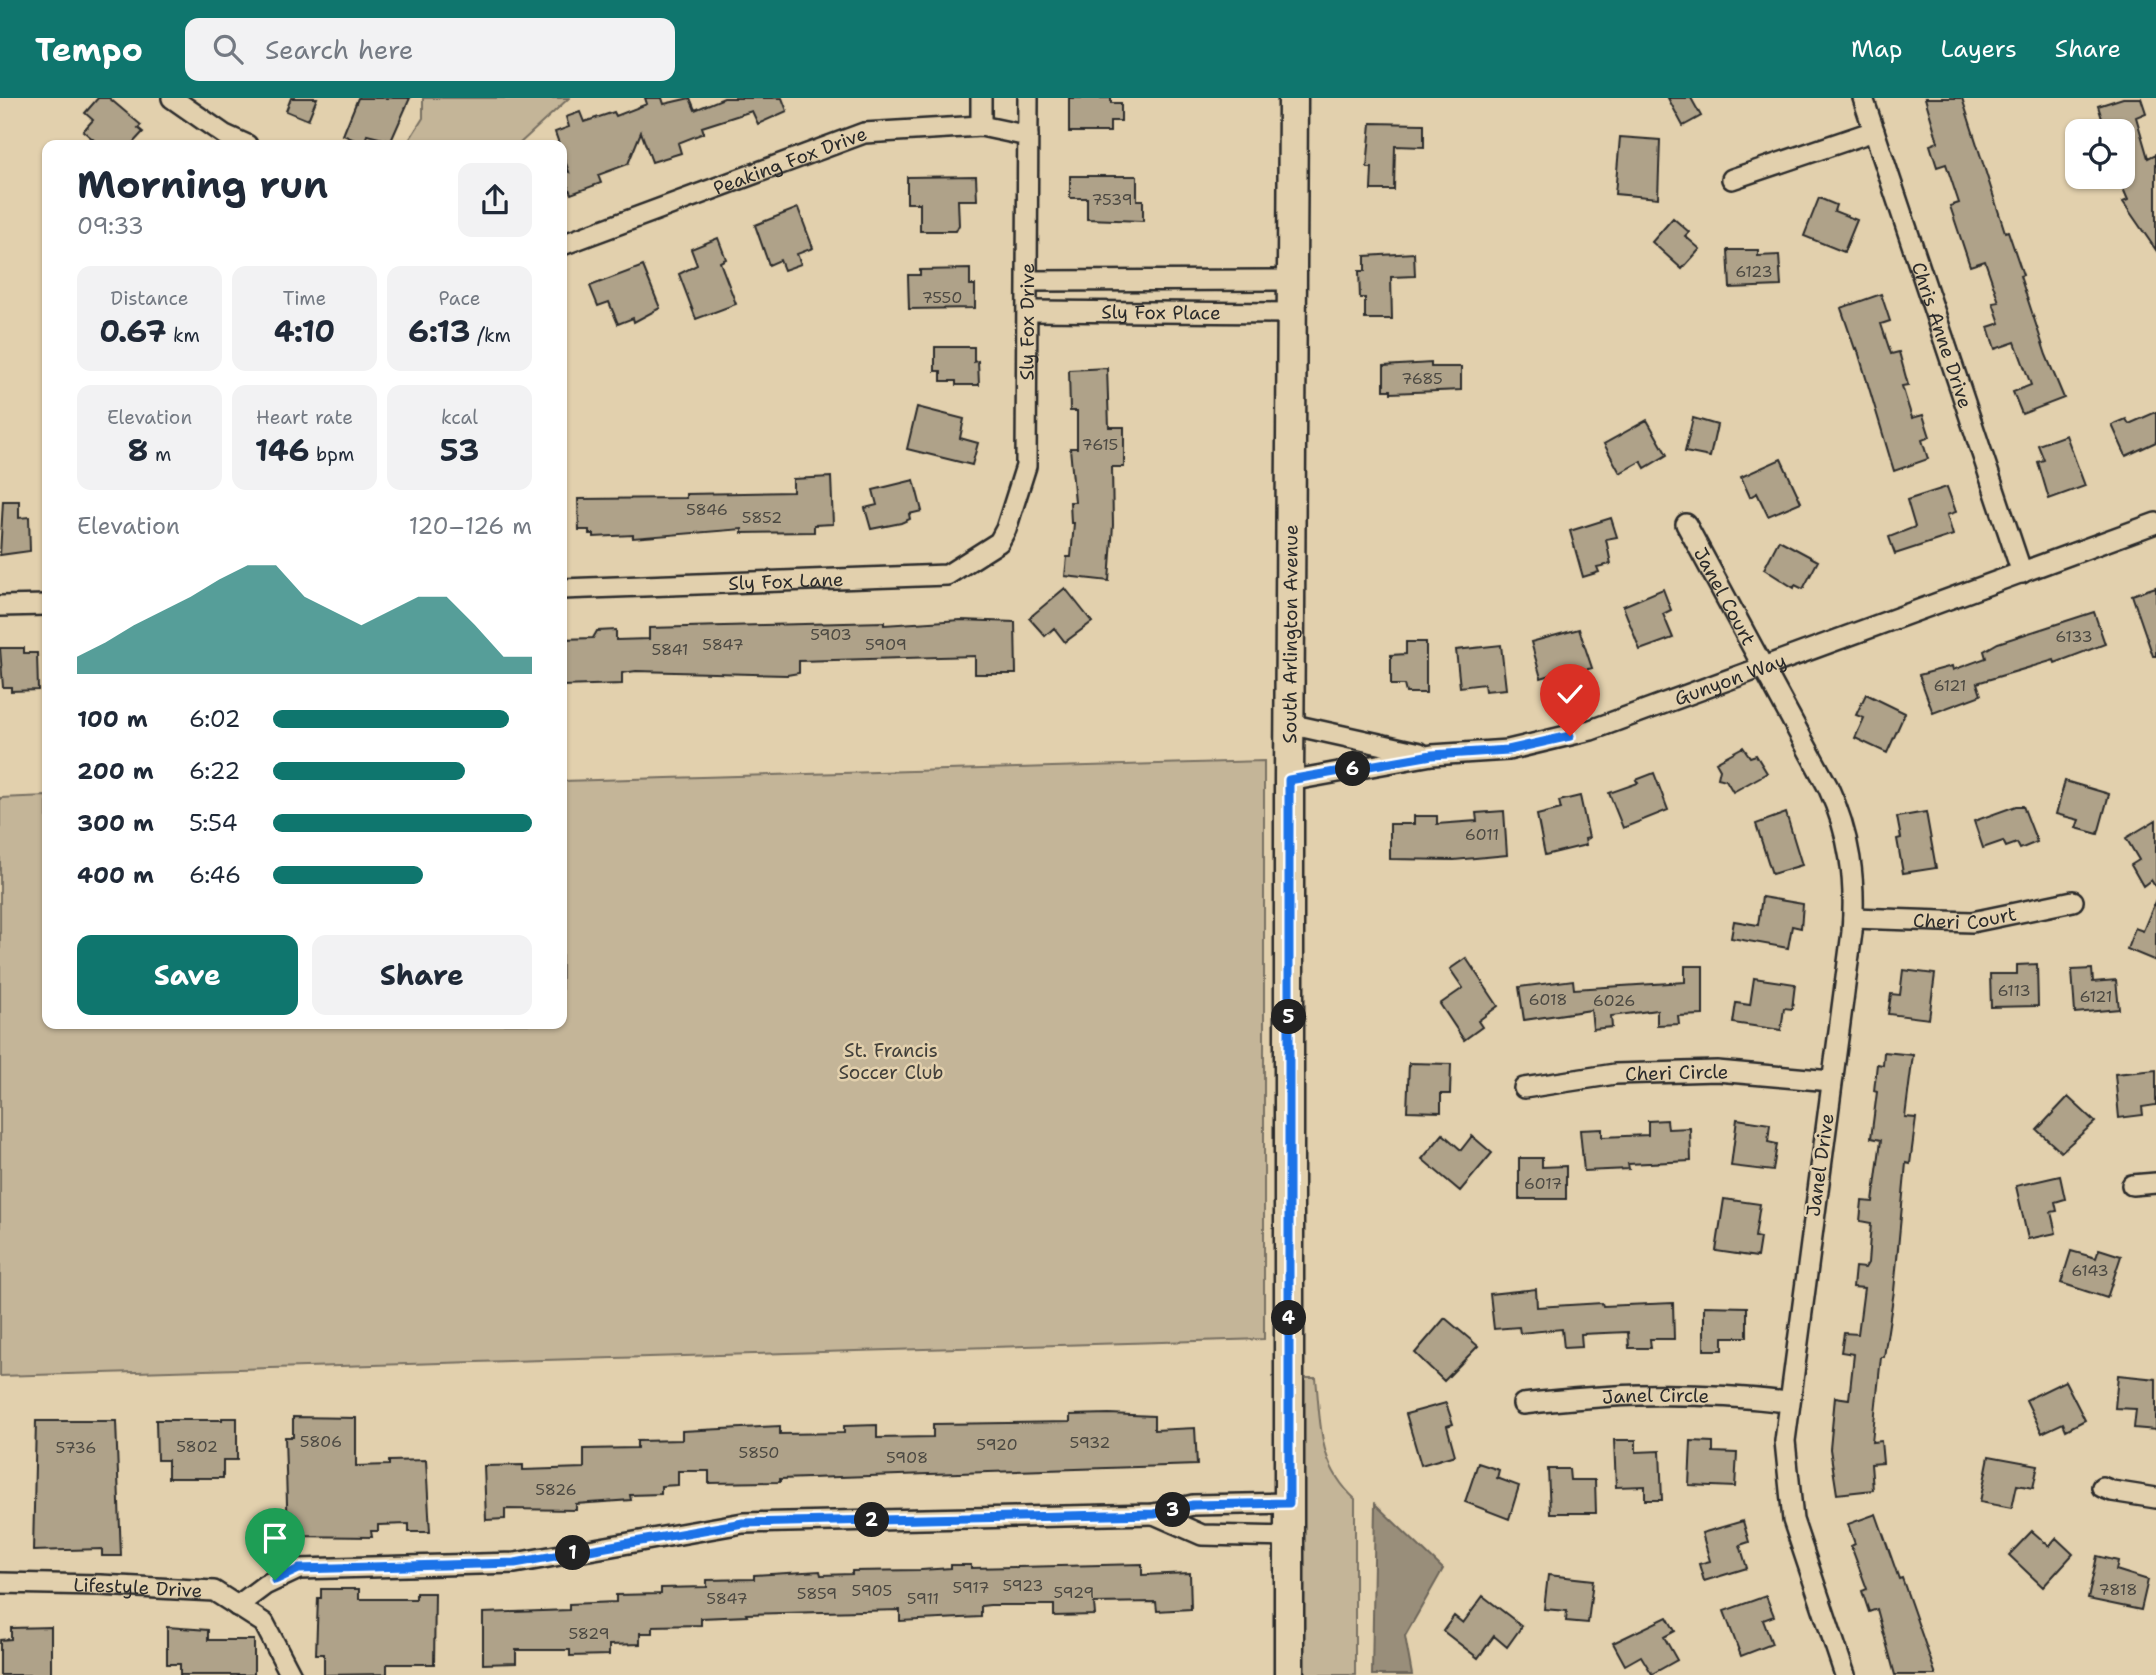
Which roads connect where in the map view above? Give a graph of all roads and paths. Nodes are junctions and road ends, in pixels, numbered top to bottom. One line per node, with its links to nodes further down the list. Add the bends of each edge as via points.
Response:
1 (172, 98): 9 (street)
2 (981, 98): 6 (street)
3 (1028, 98): 8 (street, Sly Fox Drive)
4 (1293, 98): 12 (street, South Arlington Avenue)
5 (1863, 98): 7 (street, Chris Anne Drive)
6 (981, 126): 8 (street, Peaking Fox Drive); 11 (street, Peaking Fox Drive, via 864,133)
7 (1874, 131): 10 (street); 19 (street, Chris Anne Drive)
8 (1028, 136): 13 (street, Sly Fox Drive)
9 (236, 140)
10 (1732, 179)
11 (567, 243)
12 (1292, 280): 13 (street, Sly Fox Place); 15 (street, South Arlington Avenue)
13 (1029, 281): 14 (street, Sly Fox Drive)
14 (1028, 311): 15 (street, Sly Fox Place); 18 (street, Sly Fox Drive, via 1026,466)
15 (1292, 313): 24 (street, South Arlington Avenue)
16 (2156, 523): 19 (street, Gunyon Way)
17 (1686, 524): 23 (street, Janel Court)
18 (999, 542): 20 (street, Sly Fox Lane, via 947,576)
19 (2022, 573): 23 (street, Gunyon Way)
20 (567, 589)
21 (42, 605): 22 (street)
22 (0, 606)
23 (1765, 667): 25 (street, Gunyon Way, via 1625,720 1545,743); 28 (street, Janel Drive, via 1843,823 1853,870)
24 (1289, 724): 25 (street); 26 (street, South Arlington Avenue)
25 (1432, 755): 26 (street, Gunyon Way)
26 (1289, 780): 37 (street, South Arlington Avenue)
27 (2073, 901): 28 (street, Cheri Court, via 1972,922)
28 (1853, 918): 29 (street, Janel Drive)
29 (1831, 1081): 30 (street, Cheri Circle, via 1717,1071 1615,1074); 33 (street, Janel Drive)
30 (1524, 1088)
31 (2156, 1183): 32 (street)
32 (2132, 1185)
33 (1788, 1402): 34 (street, Janel Circle, via 1717,1394 1621,1394); 44 (street, Janel Drive, via 1785,1461 1790,1504)
34 (1523, 1404)
35 (2102, 1487): 36 (street)
36 (2156, 1498)
37 (1289, 1503): 38 (street, via 1193,1505); 39 (street, South Arlington Avenue)
38 (1154, 1514): 39 (street, via 1202,1535); 41 (street, via 743,1523 515,1563 299,1569 265,1585)
39 (1289, 1537): 43 (street, South Arlington Avenue)
40 (0, 1583): 41 (street, Lifestyle Drive, via 214,1591)
41 (237, 1606): 42 (street, Lifestyle Drive, via 264,1623)
42 (289, 1669)
43 (1289, 1675)
44 (1845, 1675)

